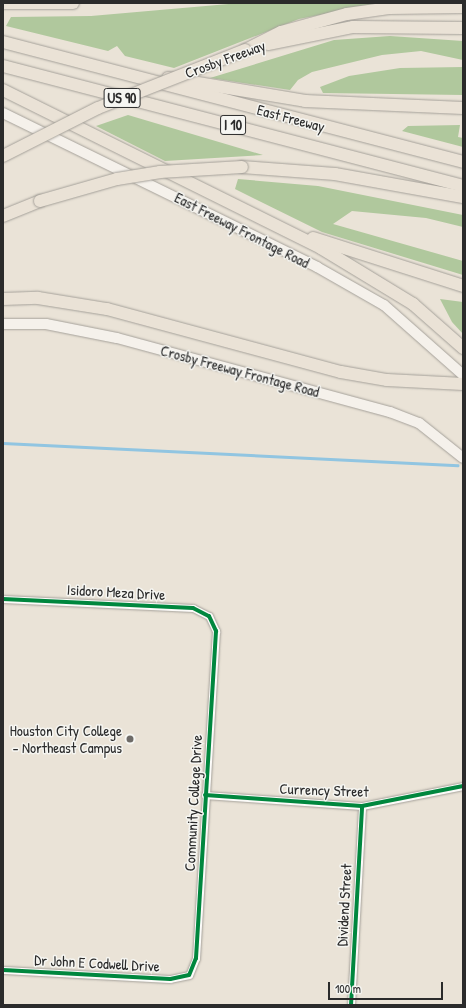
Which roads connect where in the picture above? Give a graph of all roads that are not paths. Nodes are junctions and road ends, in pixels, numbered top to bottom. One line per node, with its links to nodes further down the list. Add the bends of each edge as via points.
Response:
1 (4, 3): 2 (highway)
2 (73, 3)
3 (463, 7): 5 (highway, via 389,8 347,14)
4 (463, 28): 5 (highway, Crosby Freeway / US 90, via 353,27)
5 (281, 36): 12 (highway, Crosby Freeway / US 90, bridge, via 98,108)
6 (3, 42): 7 (highway, East Freeway / I 10)
7 (90, 65): 10 (highway, via 305,100); 13 (highway, East Freeway / I 10)
8 (3, 66): 14 (highway, East Freeway / I 10)
9 (3, 90): 17 (highway)
10 (463, 108)
11 (3, 113): 22 (main road, East Freeway Frontage Road, via 317,268 384,305)
12 (3, 156)
13 (463, 162)
14 (463, 186)
15 (463, 197): 16 (highway, bridge, via 335,174 242,167 160,172 117,179 40,201)
16 (3, 216)
17 (274, 223): 18 (highway); 21 (highway, via 391,289)
18 (463, 286)
19 (3, 299): 23 (highway, via 38,298 107,309 341,372 427,383)
20 (3, 324): 24 (main road, Crosby Freeway Frontage Road, via 46,324 117,338 390,412 419,423)
21 (463, 348)
22 (463, 375)
23 (463, 384)
24 (463, 458)
25 (3, 599): 26 (street, Isidoro Meza Drive, via 193,608 209,616)
26 (216, 631): 28 (street, Community College Drive)
27 (463, 786): 29 (street, Currency Street)
28 (205, 795): 29 (street, Currency Street); 31 (street, Community College Drive, via 196,958)
29 (362, 806): 32 (street, Dividend Street)
30 (3, 970): 31 (street, Dr John E Codwell Drive, via 170,979)
31 (189, 975)
32 (351, 1005)

